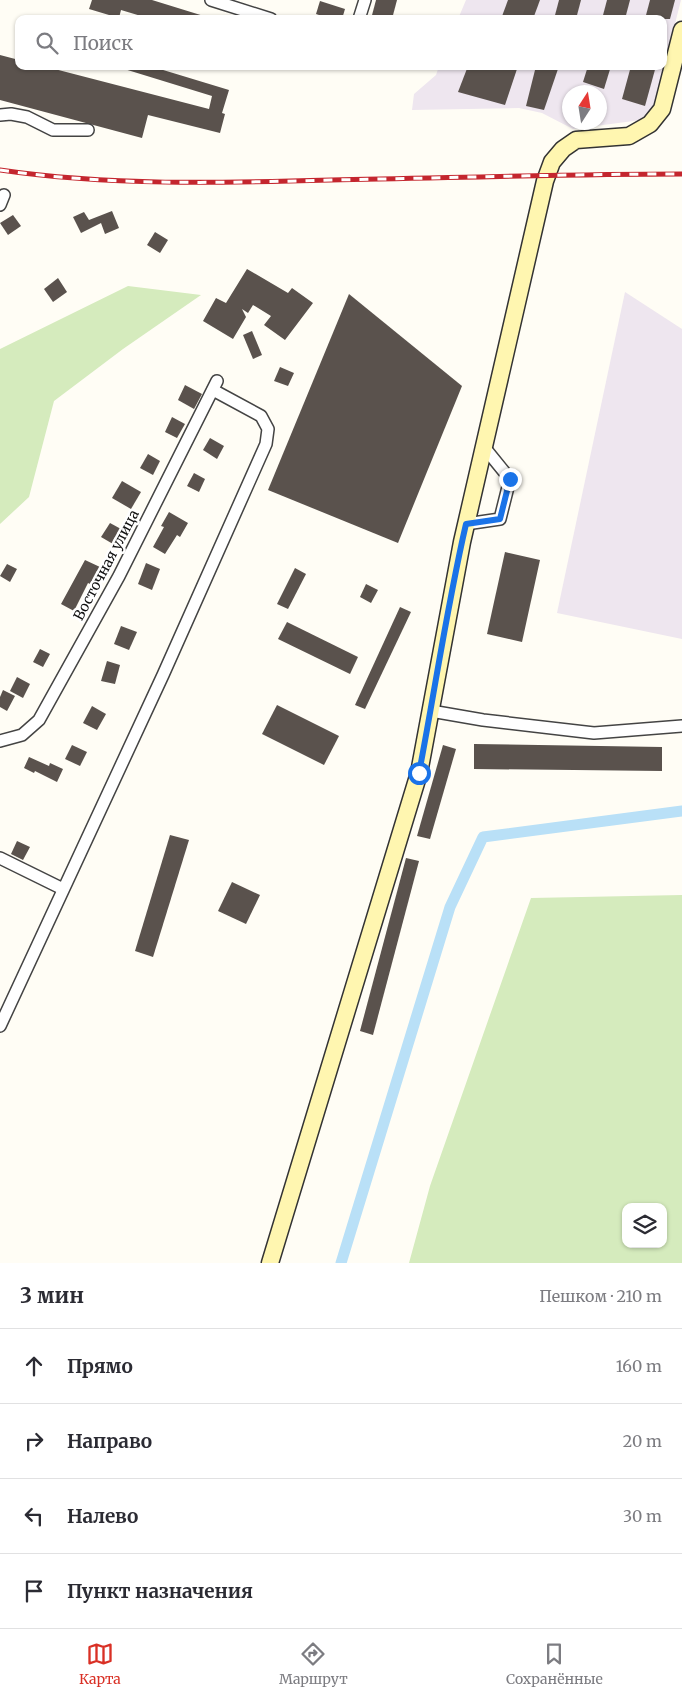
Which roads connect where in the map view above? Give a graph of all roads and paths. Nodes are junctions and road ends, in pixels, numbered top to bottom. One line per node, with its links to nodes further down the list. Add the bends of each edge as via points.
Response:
1 (211, 0): 3 (street)
2 (364, 0): 4 (street)
3 (258, 15)
4 (360, 15)
5 (682, 30): 8 (main road, via 662,108 650,124 629,136 576,140 552,162 544,181)
6 (0, 115): 7 (street, via 27,117 53,130)
7 (88, 130)
8 (484, 447): 9 (main road); 9 (street, via 510,479 500,519)
9 (466, 524): 10 (main road)
10 (431, 711): 11 (street, via 594,733); 16 (main road, via 419,773)
11 (682, 726)
12 (0, 741): 14 (street, Восточная улица, via 22,735 39,720 119,576 215,386 261,416 268,429 266,444)
13 (0, 858): 14 (street)
14 (63, 889): 15 (street)
15 (0, 1026)
16 (270, 1263)

